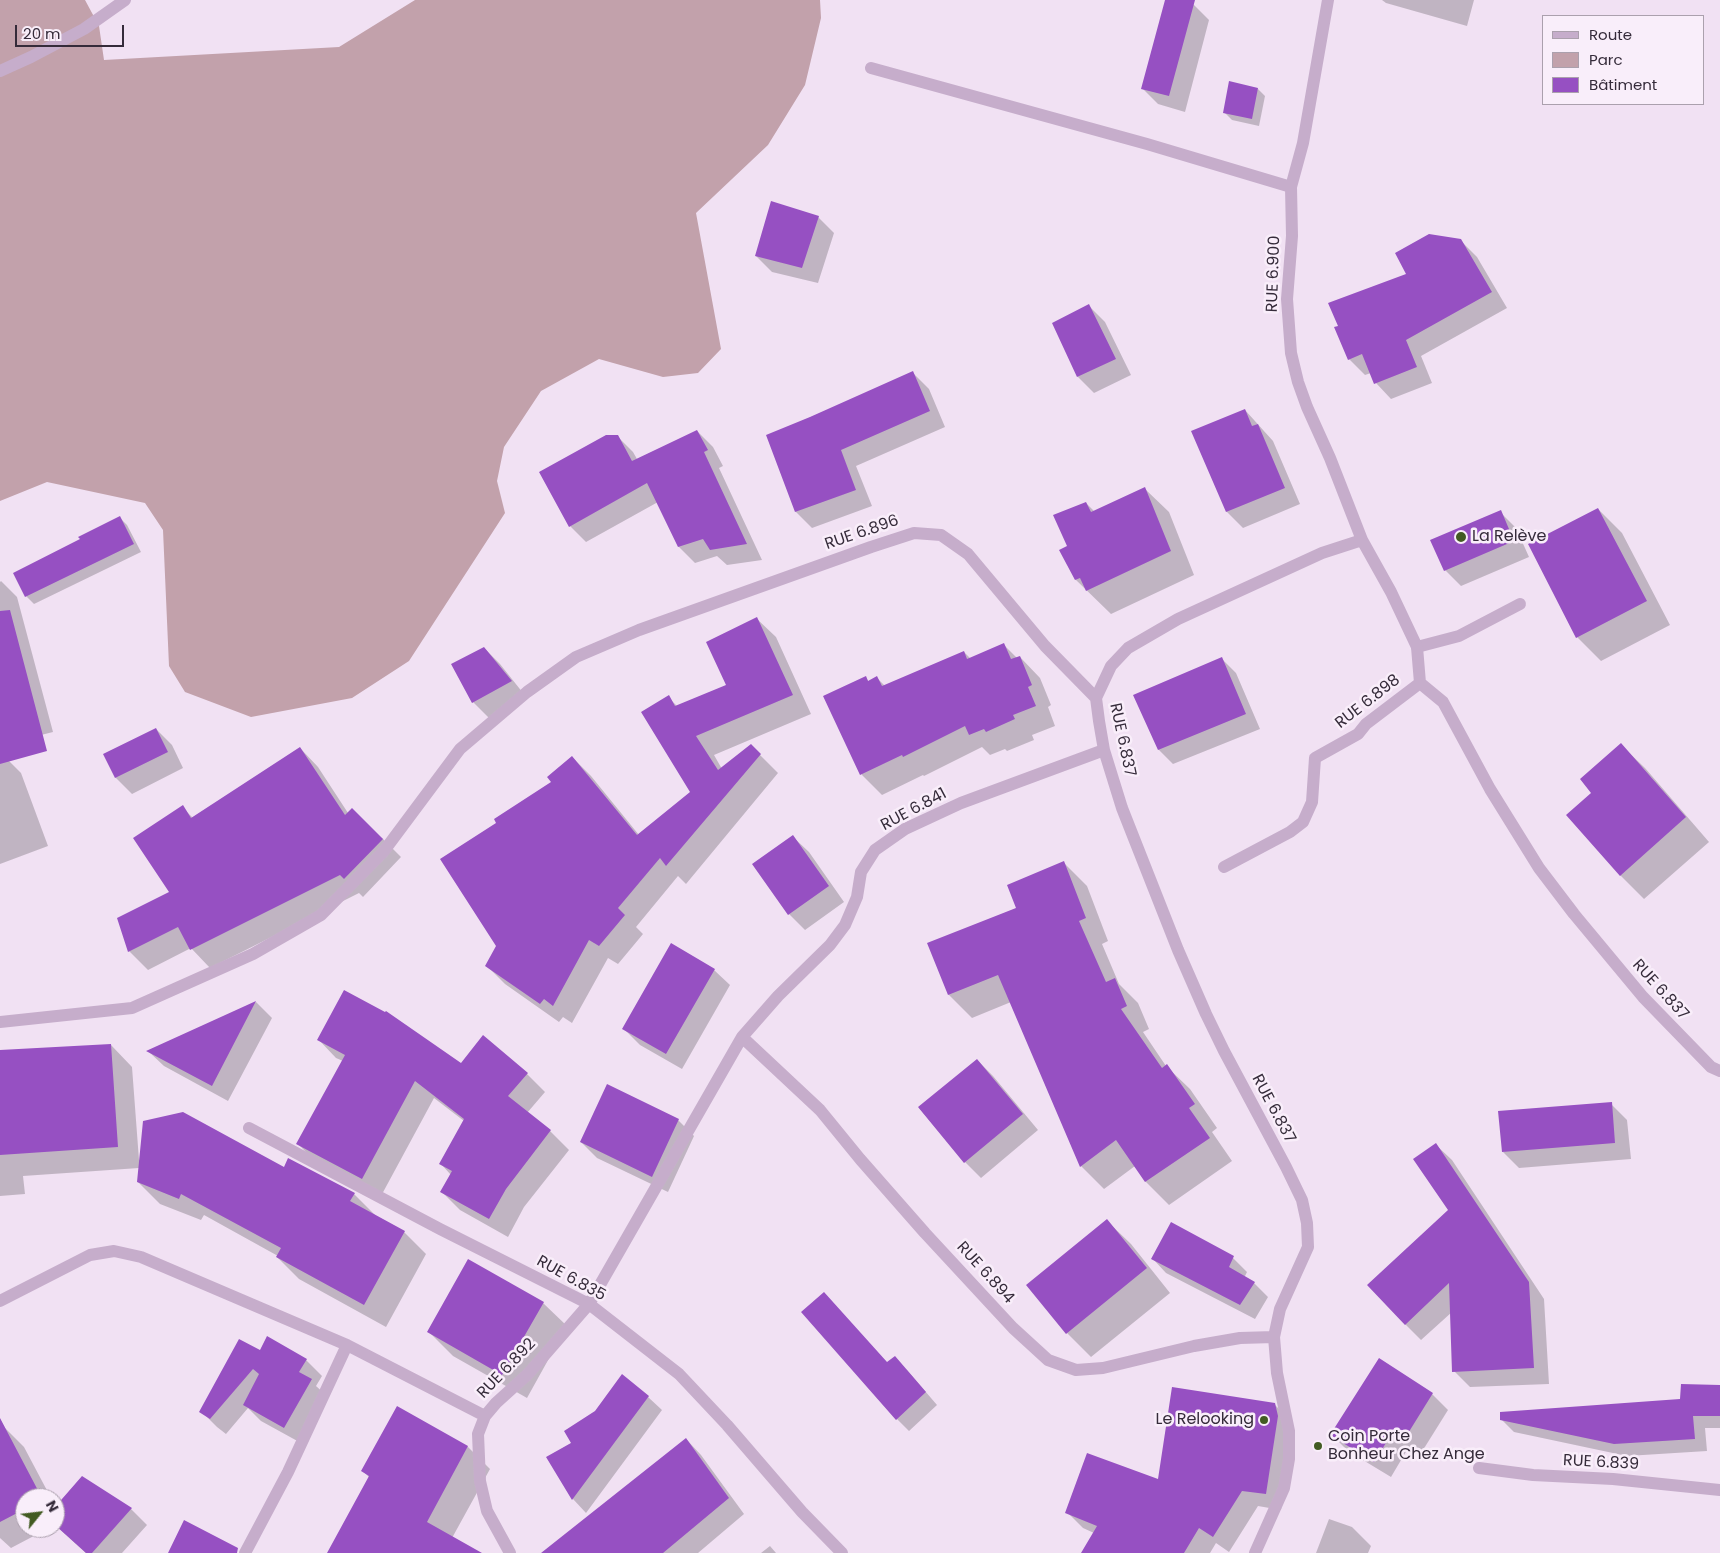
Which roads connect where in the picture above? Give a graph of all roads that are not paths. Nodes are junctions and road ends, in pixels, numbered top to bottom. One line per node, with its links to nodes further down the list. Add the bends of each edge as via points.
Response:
1 (125, 0): 4 (street, via 84,29)
2 (1328, 0): 5 (street, RUE 6.900, via 1303,143)
3 (871, 68): 5 (street)
4 (0, 71)
5 (1291, 187): 6 (street, RUE 6.900, via 1292,236 1287,299 1291,353 1306,407)
6 (1362, 540): 8 (street, via 1392,592); 10 (street, RUE 6.837, via 1322,553 1149,635 1128,648 1111,666)
7 (1520, 604): 8 (street, via 1459,636)
8 (1417, 647): 9 (street)
9 (1420, 683): 12 (street, RUE 6.898, via 1366,724 1358,734 1315,758 1312,802 1303,822); 15 (street, RUE 6.837, via 1444,702 1512,826 1574,914 1643,997 1711,1067)
10 (1096, 698): 11 (street, RUE 6.837); 13 (street, RUE 6.896, via 1045,646 968,554 941,536 914,533 639,630 576,657 527,692 460,749 384,851 321,915 253,954 132,1008)
11 (1104, 750): 14 (street, RUE 6.841, via 961,803 905,829 874,850 861,872 857,897 845,925); 19 (street, RUE 6.837, via 1122,808 1178,950 1224,1052 1302,1200 1308,1247 1280,1309)
12 (1224, 866)
13 (0, 1022)
14 (742, 1037): 18 (street, RUE 6.841); 19 (street, RUE 6.894, via 820,1110 925,1233 1013,1328 1048,1360 1076,1370 1094,1369 1194,1346 1240,1338)
15 (1720, 1071)
16 (249, 1128): 18 (street, RUE 6.835)
17 (0, 1301): 20 (street, via 90,1255 114,1251 141,1256)
18 (589, 1304): 21 (street, RUE 6.892, via 528,1374); 26 (street, RUE 6.835, via 679,1374)
19 (1274, 1337): 27 (street, RUE 6.837, via 1277,1373 1289,1430 1289,1459 1284,1488)
20 (346, 1345): 21 (street); 24 (street, via 288,1472)
21 (485, 1416): 25 (street, RUE 6.892, via 478,1434 480,1481 487,1511)
22 (1479, 1468): 23 (street, RUE 6.839)
23 (1720, 1490)
24 (245, 1553)
25 (510, 1553)
26 (842, 1553)
27 (1255, 1553)

